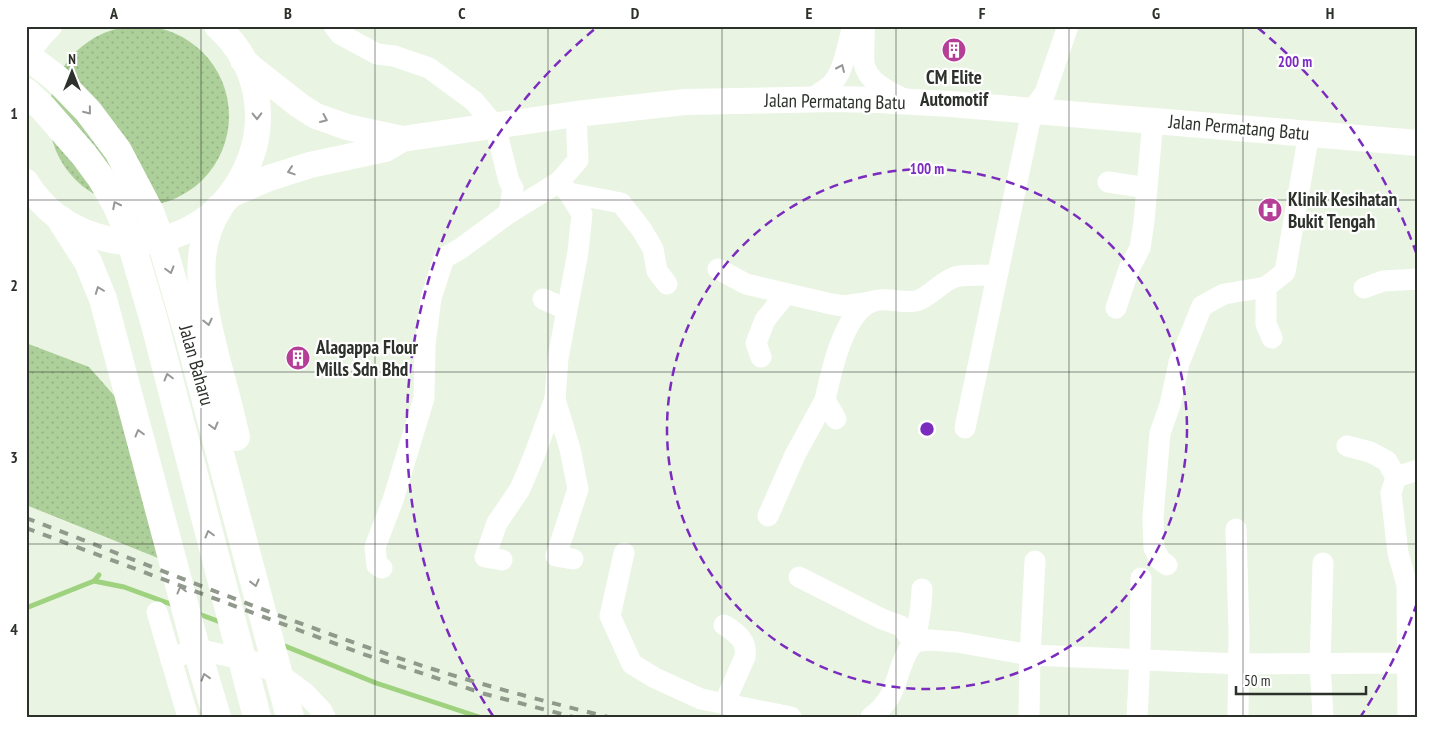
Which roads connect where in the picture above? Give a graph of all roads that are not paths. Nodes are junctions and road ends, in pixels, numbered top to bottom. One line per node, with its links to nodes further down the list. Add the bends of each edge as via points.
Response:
1 (49, 26): 7 (main road)
2 (334, 26): 15 (street, via 340,34 377,54 429,68 474,101)
3 (853, 26): 10 (street, one-way to 3, via 838,74)
4 (864, 26): 11 (street, via 864,65 869,75 890,92)
5 (1068, 26): 12 (street, via 1046,93)
6 (220, 28): 8 (main road)
7 (26, 54): 71 (highway, Jalan Baharu, one-way to 71, via 57,79 88,111 118,151 150,212 197,364)
8 (243, 60): 17 (main road, Jalan Permatang Batu, one-way to 17, via 316,116 347,128); 23 (main road, one-way to 23, via 256,97 257,136 248,166)
9 (26, 92): 70 (highway, Jalan Baharu, one-way to 9, via 152,312 128,232 116,204 84,154)
10 (812, 99): 11 (main road, Jalan Permatang Batu); 13 (main road, Jalan Permatang Batu, via 685,102)
11 (911, 102): 12 (main road, Jalan Permatang Batu)
12 (1032, 111): 14 (main road, Jalan Permatang Batu); 27 (street)
13 (576, 114): 15 (main road, Jalan Permatang Batu); 21 (street, via 578,160)
14 (1153, 120): 16 (main road, Jalan Permatang Batu); 22 (street)
15 (495, 126): 17 (main road, Jalan Permatang Batu); 24 (street, via 513,188)
16 (1309, 133): 18 (main road, Jalan Permatang Batu); 30 (street, via 1285,272)
17 (402, 139): 23 (main road, Jalan Permatang Batu, one-way to 23, via 385,149 310,165 269,178)
18 (1418, 143)
19 (26, 182): 25 (main road, via 39,200)
20 (1108, 182): 22 (street)
21 (564, 187): 24 (street); 29 (street, via 621,202 653,249 656,271); 36 (street, via 582,214)
22 (1147, 188): 35 (street, via 1140,248)
23 (226, 201): 25 (main road, via 208,218 158,240 119,241 96,236); 72 (highway, one-way to 72, via 211,220 203,252 204,302)
24 (509, 213): 54 (street, via 444,258 431,298 425,344 424,398 375,548 377,565)
25 (61, 220): 69 (highway, one-way to 25, via 103,299 88,262)
26 (718, 269): 32 (street, via 746,284)
27 (997, 275): 34 (street, via 956,277 917,300); 42 (street)
28 (1418, 279): 31 (street, via 1383,281)
29 (667, 284)
30 (1266, 287): 37 (street, via 1266,324); 53 (street, via 1224,294 1202,306 1179,363 1160,433 1153,517 1154,548 1160,560)
31 (1364, 288)
32 (786, 294): 34 (street, via 844,306); 38 (street, via 765,320 756,343)
33 (543, 299): 36 (street)
34 (871, 302): 40 (street, via 855,315 842,338)
35 (1116, 308)
36 (566, 309): 39 (street)
37 (1272, 338)
38 (760, 358)
39 (554, 399): 49 (street, via 570,449 578,489 556,556); 50 (street, via 520,489 497,523 485,557)
40 (825, 400): 41 (street); 46 (street, via 795,455)
41 (836, 419)
42 (965, 428)
43 (1348, 446): 45 (street, via 1387,461)
44 (1418, 470): 45 (street)
45 (1396, 477): 64 (street, via 1391,494 1398,553 1407,586)
46 (768, 516)
47 (1236, 529): 65 (street)
48 (624, 553): 67 (street, via 610,616 632,664 701,699)
49 (573, 559)
50 (502, 560)
51 (1035, 561): 61 (street)
52 (1323, 563): 66 (street)
53 (1167, 565)
54 (382, 568)
55 (799, 576): 60 (street, via 901,626)
56 (1141, 578): 62 (street)
57 (922, 589): 60 (street)
58 (157, 612): 63 (street)
59 (724, 625): 67 (street, via 738,634 746,650)
60 (913, 642): 61 (street, via 957,642); 75 (street, via 893,693)
61 (1030, 655): 62 (street); 76 (street)
62 (1140, 659): 65 (street); 77 (street)
63 (171, 660): 68 (street); 73 (street, via 186,652 201,650 255,662 305,693)
64 (1412, 663): 66 (street); 80 (street)
65 (1239, 664): 66 (street); 78 (street)
66 (1320, 664): 79 (street)
67 (724, 704): 74 (street)
68 (188, 717)
69 (217, 717)
70 (257, 717)
71 (290, 717)
72 (308, 717)
73 (325, 717)
74 (791, 717)
75 (871, 717)
76 (1029, 717)
77 (1137, 717)
78 (1238, 717)
79 (1323, 717)
80 (1408, 717)

